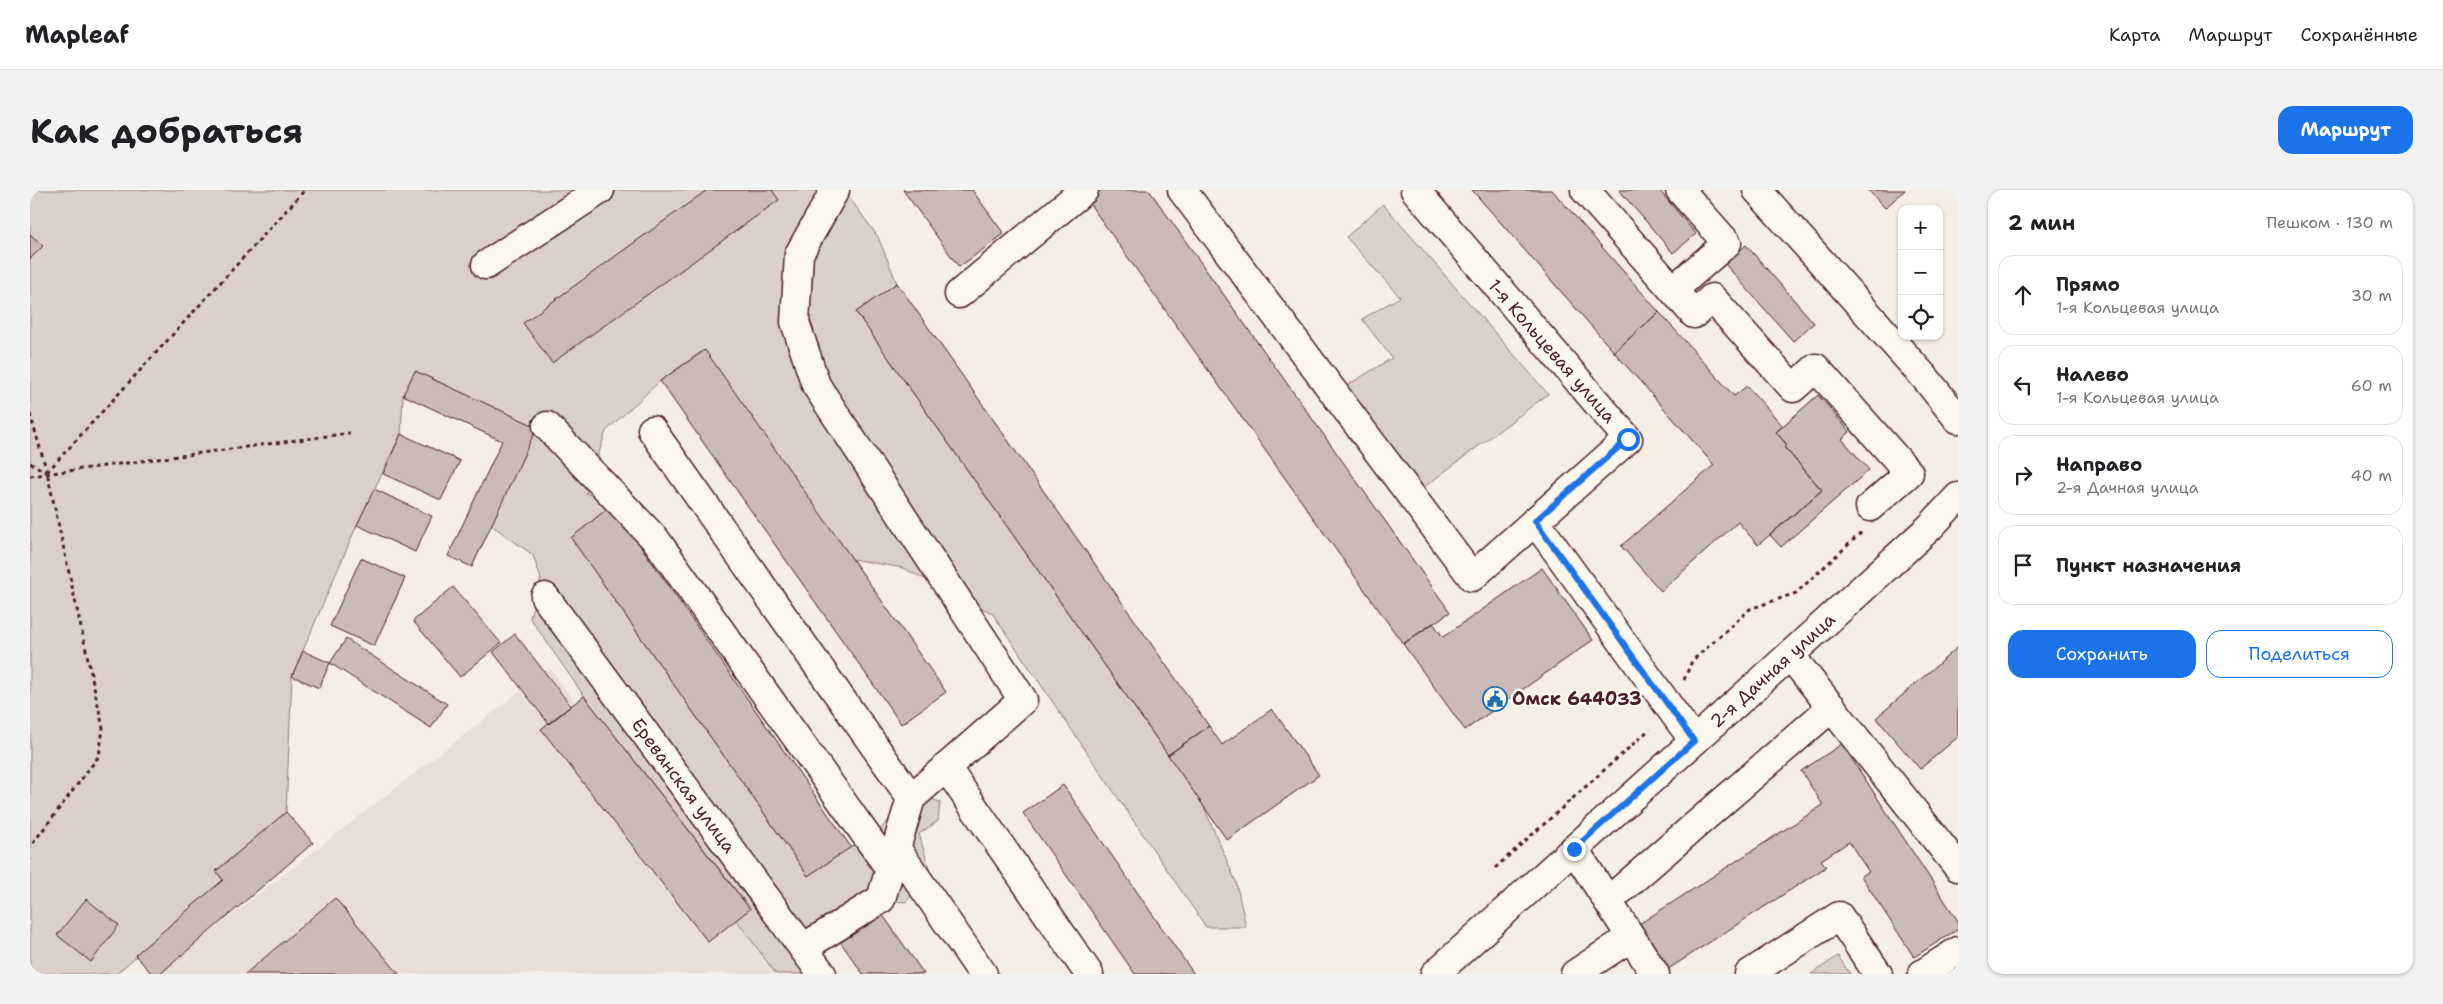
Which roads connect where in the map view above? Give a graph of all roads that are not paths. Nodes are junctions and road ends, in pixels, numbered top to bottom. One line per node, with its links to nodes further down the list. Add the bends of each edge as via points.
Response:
1 (600, 190): 9 (street)
2 (835, 190): 22 (street, via 799,254 795,322 816,385 1023,700)
3 (1084, 190): 11 (street)
4 (1182, 190): 17 (street, via 1472,577)
5 (1414, 190): 17 (street, 1-я Кольцевая улица, via 1628,439)
6 (1585, 190): 10 (street)
7 (1680, 190): 10 (street, via 1727,243)
8 (1757, 190): 12 (street, via 1927,380)
9 (486, 264)
10 (1673, 290): 16 (street, via 1694,314 1712,298 1793,388 1816,368 1909,473)
11 (959, 294)
12 (1958, 420)
13 (548, 426): 25 (street, via 656,540)
14 (652, 430): 23 (street)
15 (1958, 497): 19 (street, 2-я Дачная улица, via 1930,527)
16 (1870, 516)
17 (1535, 521): 21 (street)
18 (545, 597): 29 (street, Ереванская улица)
19 (1790, 655): 20 (street); 21 (street, 2-я Дачная улица)
20 (1832, 707): 26 (street); 27 (street)
21 (1694, 741): 24 (street, 2-я Дачная улица)
22 (946, 767): 23 (street); 33 (street)
23 (911, 798): 25 (street)
24 (1574, 849): 27 (street); 34 (street, 2-я Дачная улица)
25 (893, 858): 29 (street, via 881,899); 32 (street)
26 (1958, 867)
27 (1608, 901): 28 (street)
28 (1632, 937): 35 (street); 36 (street)
29 (803, 948): 31 (street, Ереванская улица)
30 (1958, 950): 39 (street)
31 (822, 974)
32 (983, 974)
33 (1089, 974)
34 (1435, 974)
35 (1575, 974)
36 (1655, 974)
37 (1749, 974): 38 (street, via 1839,916)
38 (1878, 974)
39 (1922, 974)

